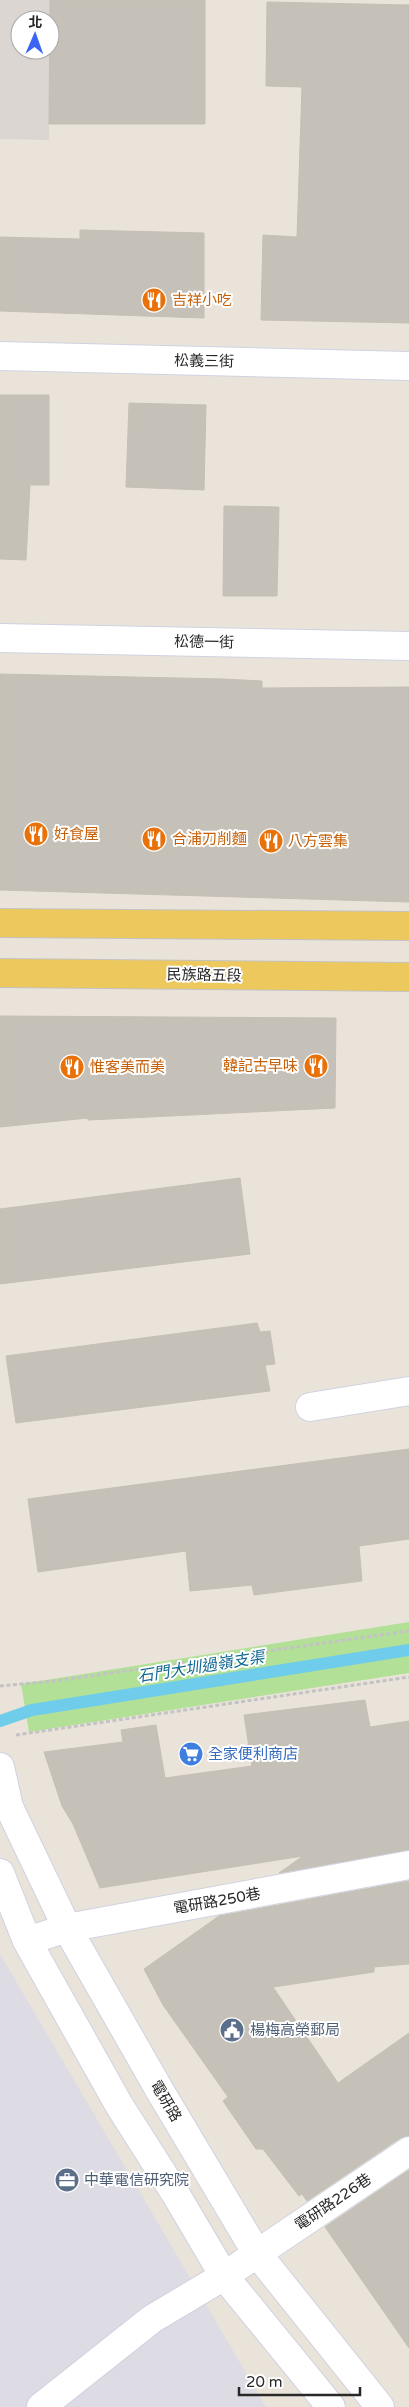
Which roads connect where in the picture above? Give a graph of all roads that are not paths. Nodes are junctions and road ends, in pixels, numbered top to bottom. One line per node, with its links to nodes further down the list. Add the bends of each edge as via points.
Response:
1 (0, 356): 2 (street, 松義三街)
2 (409, 366)
3 (0, 638): 4 (street, 松德一街)
4 (409, 646)
5 (0, 924): 6 (main road)
6 (409, 926)
7 (0, 973): 8 (main road, 民族路五段)
8 (409, 977)
9 (409, 1391): 10 (street)
10 (310, 1407)
11 (0, 1767): 14 (street, 電研路, via 9,1806)
12 (409, 1865): 14 (street, 電研路250巷)
13 (0, 1873): 15 (street)
14 (67, 1928): 15 (street, 電研路250巷); 17 (street, 電研路)
15 (27, 1941): 18 (street, via 119,2106)
16 (409, 2151): 17 (street, 電研路226巷)
17 (256, 2252): 18 (street, 電研路226巷); 21 (street, 電研路)
18 (224, 2276): 19 (street, 電研路226巷, via 152,2319); 20 (street)
19 (41, 2407)
20 (331, 2407)
21 (380, 2407)

